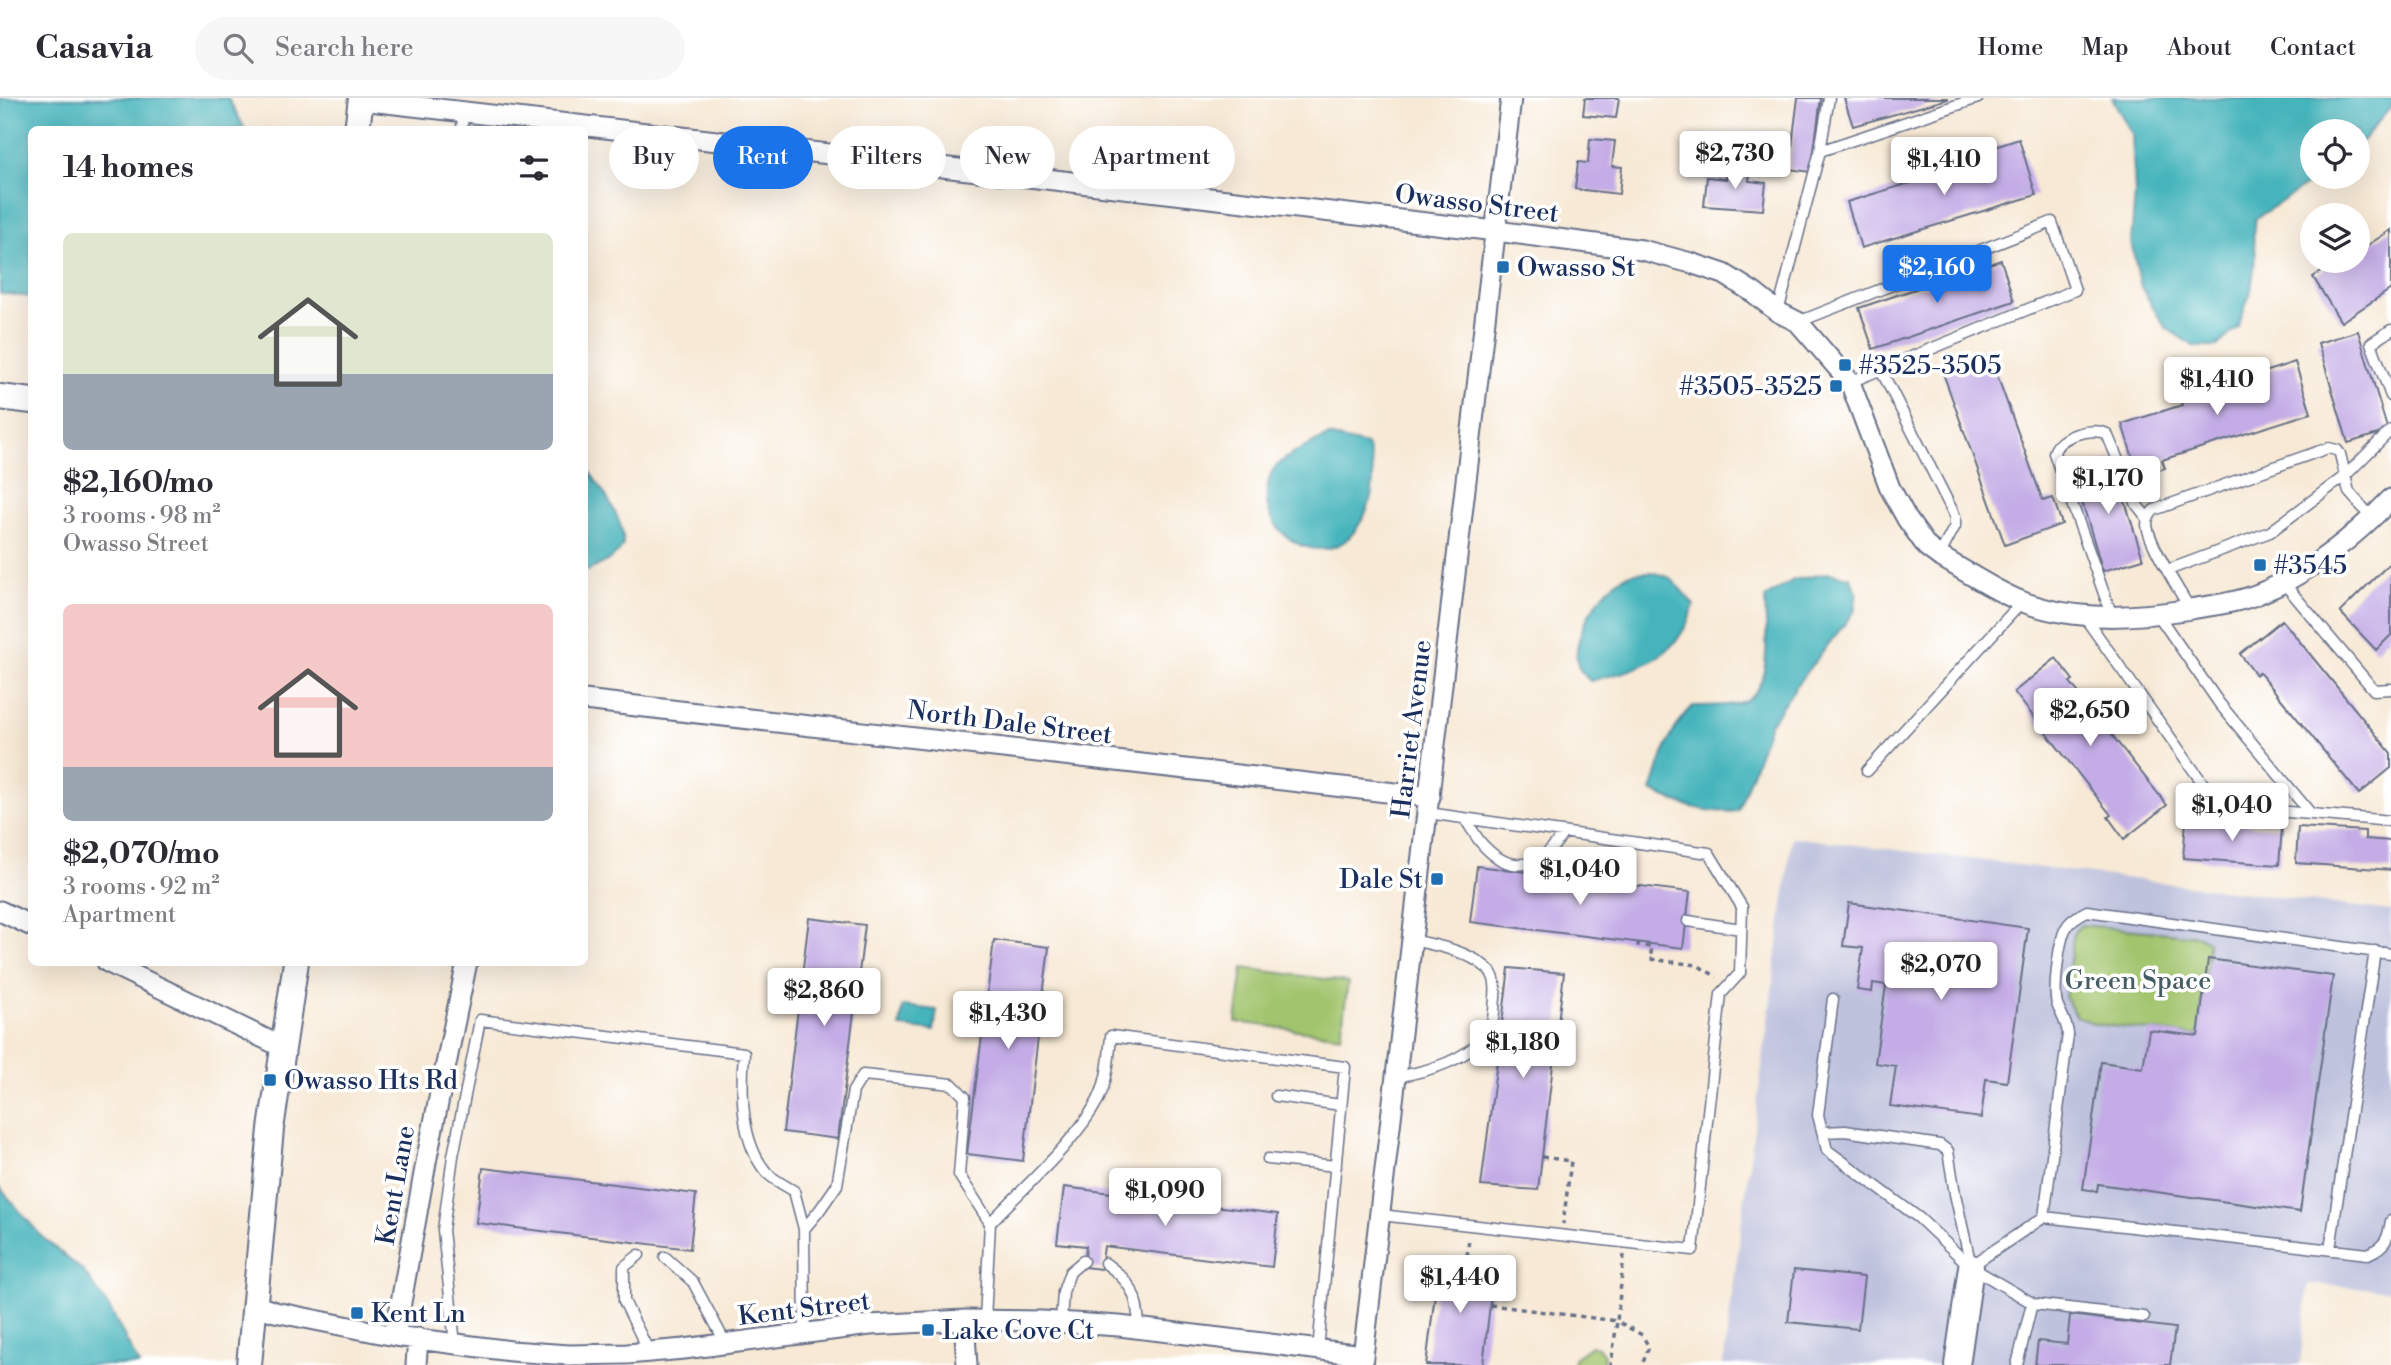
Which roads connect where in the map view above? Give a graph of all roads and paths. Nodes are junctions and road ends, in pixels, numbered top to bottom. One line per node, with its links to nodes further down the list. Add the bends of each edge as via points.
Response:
1 (1511, 98): 10 (street, Harriet Avenue)
2 (1829, 98): 9 (lane)
3 (1978, 98): 9 (lane)
4 (361, 99): 5 (street, Owasso Street); 6 (street)
5 (462, 120): 7 (street, Owasso Street)
6 (358, 126)
7 (518, 126)
8 (588, 134): 10 (street, Owasso Street)
9 (1820, 151): 11 (lane)
10 (1496, 231): 11 (street, Owasso Street, via 1642,250 1691,263 1724,274); 35 (street, Harriet Avenue)
11 (1778, 312): 12 (street, Owasso Street)
12 (1798, 322): 14 (lane, via 2052,222 2075,290); 15 (street, Owasso Street)
13 (2391, 330): 16 (lane, via 2371,343)
14 (1881, 370): 15 (lane); 24 (lane, via 1955,516 1955,526)
15 (1850, 382): 24 (street, Owasso Street, via 1890,488 1927,547)
16 (2391, 396)
17 (0, 397): 18 (street)
18 (28, 400)
19 (2391, 430): 20 (lane)
20 (2345, 476): 22 (lane, via 2349,492); 23 (lane, via 2340,454 2328,448 2154,510); 25 (lane, via 2270,532)
21 (2391, 499): 22 (street, Owasso Street)
22 (2372, 518): 26 (street, Owasso Street, via 2329,555)
23 (2148, 519): 25 (lane); 31 (lane, via 2137,505 2106,434 2091,431 2060,441 2054,453)
24 (1939, 556): 27 (street, Owasso Street)
25 (2168, 570): 28 (lane)
26 (2283, 582): 28 (street, Owasso Street, via 2257,595); 32 (lane, via 2374,690)
27 (2022, 601): 29 (street, Owasso Street); 34 (lane)
28 (2190, 609): 30 (street, Owasso Street)
29 (2083, 615): 31 (street, Owasso Street); 36 (lane, via 2219,806)
30 (2158, 615): 31 (street, Owasso Street); 36 (lane, via 2219,703)
31 (2112, 616)
32 (2391, 688)
33 (588, 700): 35 (street, North Dale Street)
34 (1867, 772)
35 (1429, 805): 37 (lane); 44 (street, Harriet Avenue)
36 (2311, 814): 38 (lane)
37 (1465, 818): 39 (lane); 39 (lane, via 1482,844 1507,863 1526,864 1545,856)
38 (2391, 821)
39 (1563, 833): 43 (lane, via 1709,853 1742,907)
40 (0, 911): 42 (street)
41 (1688, 921): 43 (lane)
42 (28, 924)
43 (1741, 929): 51 (lane, via 1740,973)
44 (1413, 940): 54 (street, Harriet Avenue); 54 (lane, via 1453,950 1490,970 1497,984 1493,1018 1478,1042 1461,1054 1431,1070)
45 (1639, 942): 51 (path, via 1652,947 1650,959 1698,965)
46 (2375, 951): 47 (lane); 62 (lane, via 2087,911 2075,918 2065,929 2056,990 2068,1034); 69 (lane)
47 (2391, 954)
48 (115, 966): 53 (street)
49 (295, 966): 53 (street)
50 (466, 966): 86 (street, Kent Lane)
51 (1730, 985): 68 (lane, via 1721,994 1693,1250)
52 (1833, 999): 57 (lane, via 1818,1115)
53 (282, 1047): 77 (street)
54 (1396, 1077): 61 (street, Harriet Avenue)
55 (1276, 1096): 56 (lane)
56 (1341, 1105): 60 (lane); 64 (lane, via 1345,1067 1111,1036 1107,1075 1097,1100 1068,1142)
57 (1823, 1132): 75 (lane, via 1827,1150 1919,1218); 75 (lane, via 1940,1145 1948,1151)
58 (1542, 1157): 67 (path, via 1571,1161)
59 (1268, 1159): 60 (lane)
60 (1336, 1166): 90 (lane)
61 (1380, 1215): 65 (lane); 93 (street, Harriet Avenue)
62 (2044, 1217): 69 (lane); 75 (lane)
63 (2391, 1221): 69 (lane, via 2388,1241 2380,1249 2368,1254)
64 (990, 1223): 66 (lane, via 959,1175 965,1097 952,1084 863,1075 853,1091 837,1185); 81 (lane)
65 (1471, 1225): 67 (lane); 74 (path)
66 (804, 1229): 85 (lane); 88 (lane, via 794,1191 768,1173 748,1139 741,1091 744,1053 480,1020 443,1230)
67 (1562, 1236): 68 (lane)
68 (1626, 1243): 82 (path)
69 (2330, 1249)
70 (639, 1255): 91 (lane, via 624,1267 624,1301)
71 (665, 1257): 89 (lane, via 693,1283)
72 (1083, 1261): 83 (lane, via 1070,1272)
73 (1105, 1263): 84 (lane, via 1123,1276 1138,1301)
74 (1466, 1266)
75 (1971, 1267): 76 (lane); 99 (street)
76 (2032, 1303): 79 (lane); 100 (lane)
77 (254, 1305): 86 (street, Kent Street); 94 (street)
78 (1490, 1306): 82 (path)
79 (2144, 1318)
80 (964, 1320): 81 (street, Kent Street); 85 (street, Kent Street); 96 (street)
81 (985, 1320): 83 (street, Kent Street)
82 (1617, 1321): 97 (path); 98 (path, via 1642,1335 1649,1347)
83 (1061, 1322): 84 (street, Kent Street)
84 (1139, 1328): 90 (street, Kent Street)
85 (805, 1333): 89 (street, Kent Street)
86 (395, 1336): 87 (street, Kent Street)
87 (418, 1338): 88 (street, Kent Street); 95 (street)
88 (455, 1344): 91 (street, Kent Street, via 569,1355)
89 (726, 1344): 92 (street, Kent Street)
90 (1318, 1350): 93 (street, Kent Street)
91 (649, 1352): 92 (street, Kent Street)
92 (685, 1357)
93 (1362, 1360)
94 (249, 1365)
95 (416, 1365)
96 (967, 1365)
97 (1611, 1365)
98 (1642, 1365)
99 (1957, 1365)
100 (2017, 1365)

